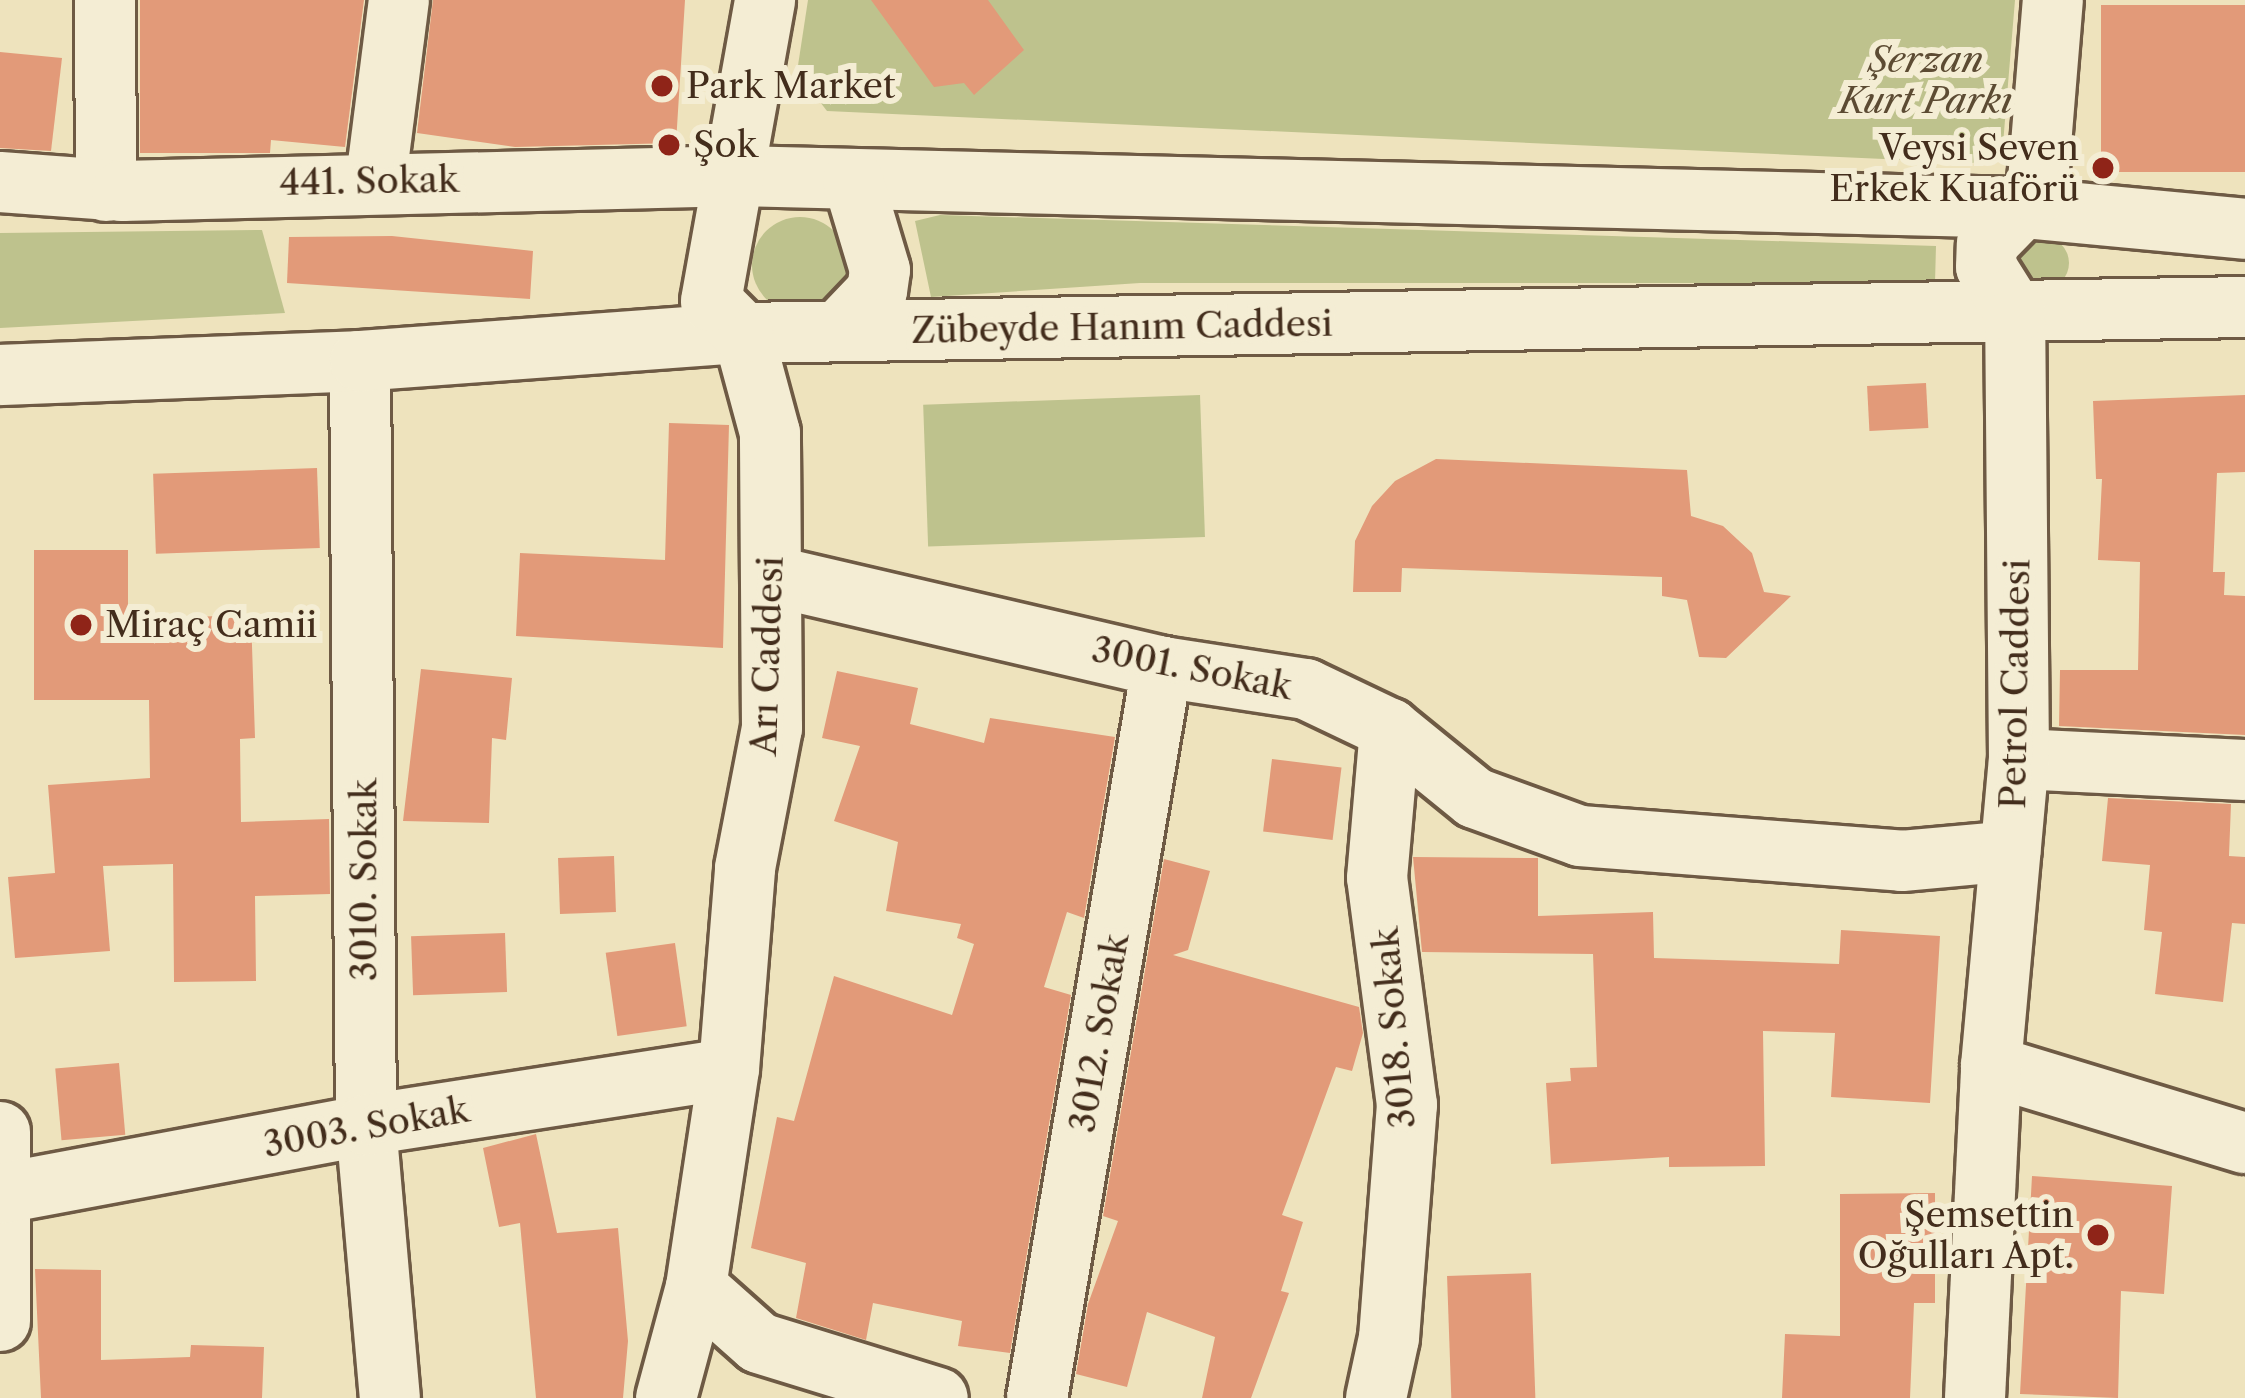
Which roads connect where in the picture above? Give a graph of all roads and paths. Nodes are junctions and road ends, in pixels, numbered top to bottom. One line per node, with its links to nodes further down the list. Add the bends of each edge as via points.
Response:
1 (105, 0): 10 (street)
2 (398, 0): 7 (street)
3 (765, 0): 6 (street, Arı Caddesi)
4 (2053, 0): 5 (street, Petrol Caddesi)
5 (2044, 132): 11 (street, Petrol Caddesi, via 2037,193); 12 (street)
6 (738, 176): 7 (street, 441. Sokak); 8 (street); 17 (street, Arı Caddesi, via 712,267 711,301)
7 (376, 179): 10 (street, 441. Sokak)
8 (853, 180): 11 (street); 16 (street, via 880,270 878,291)
9 (0, 182): 10 (street, 441. Sokak)
10 (106, 190)
11 (2024, 208): 12 (street); 15 (street, Petrol Caddesi, via 1997,225 1986,267)
12 (2082, 216): 13 (street); 15 (street, via 2096,276)
13 (2245, 229)
14 (2245, 307): 15 (street, Zübeyde Hanım Caddesi)
15 (2041, 312): 16 (street, Zübeyde Hanım Caddesi); 23 (street, Petrol Caddesi)
16 (839, 331): 17 (street, Zübeyde Hanım Caddesi)
17 (743, 333): 18 (street, Zübeyde Hanım Caddesi); 20 (street, Arı Caddesi, via 770,433)
18 (360, 361): 19 (street, Zübeyde Hanım Caddesi); 28 (street, 3010. Sokak)
19 (0, 375)
20 (772, 576): 21 (street, 3001. Sokak); 27 (street, Arı Caddesi, via 772,728 745,868)
21 (1162, 667): 22 (street, 3001. Sokak, via 1306,689); 37 (street, 3012. Sokak)
22 (1390, 729): 25 (street, 3001. Sokak, via 1475,798 1580,836 1902,861); 38 (street, 3018. Sokak, via 1378,878 1408,1105 1389,1338)
23 (2019, 759): 24 (street); 25 (street, Petrol Caddesi)
24 (2245, 770)
25 (2011, 850): 26 (street, Petrol Caddesi)
26 (1991, 1066): 30 (street); 39 (street, Petrol Caddesi)
27 (729, 1069): 28 (street, 3003. Sokak); 32 (street, Arı Caddesi)
28 (366, 1125): 31 (street, 3003. Sokak); 34 (street, 3010. Sokak)
29 (0, 1132): 31 (street)
30 (2245, 1143)
31 (4, 1193): 33 (street)
32 (696, 1287): 35 (street, Arı Caddesi); 36 (street, via 759,1343)
33 (0, 1321)
34 (390, 1398)
35 (666, 1398)
36 (938, 1398)
37 (1036, 1398)
38 (1376, 1398)
39 (1975, 1398)

